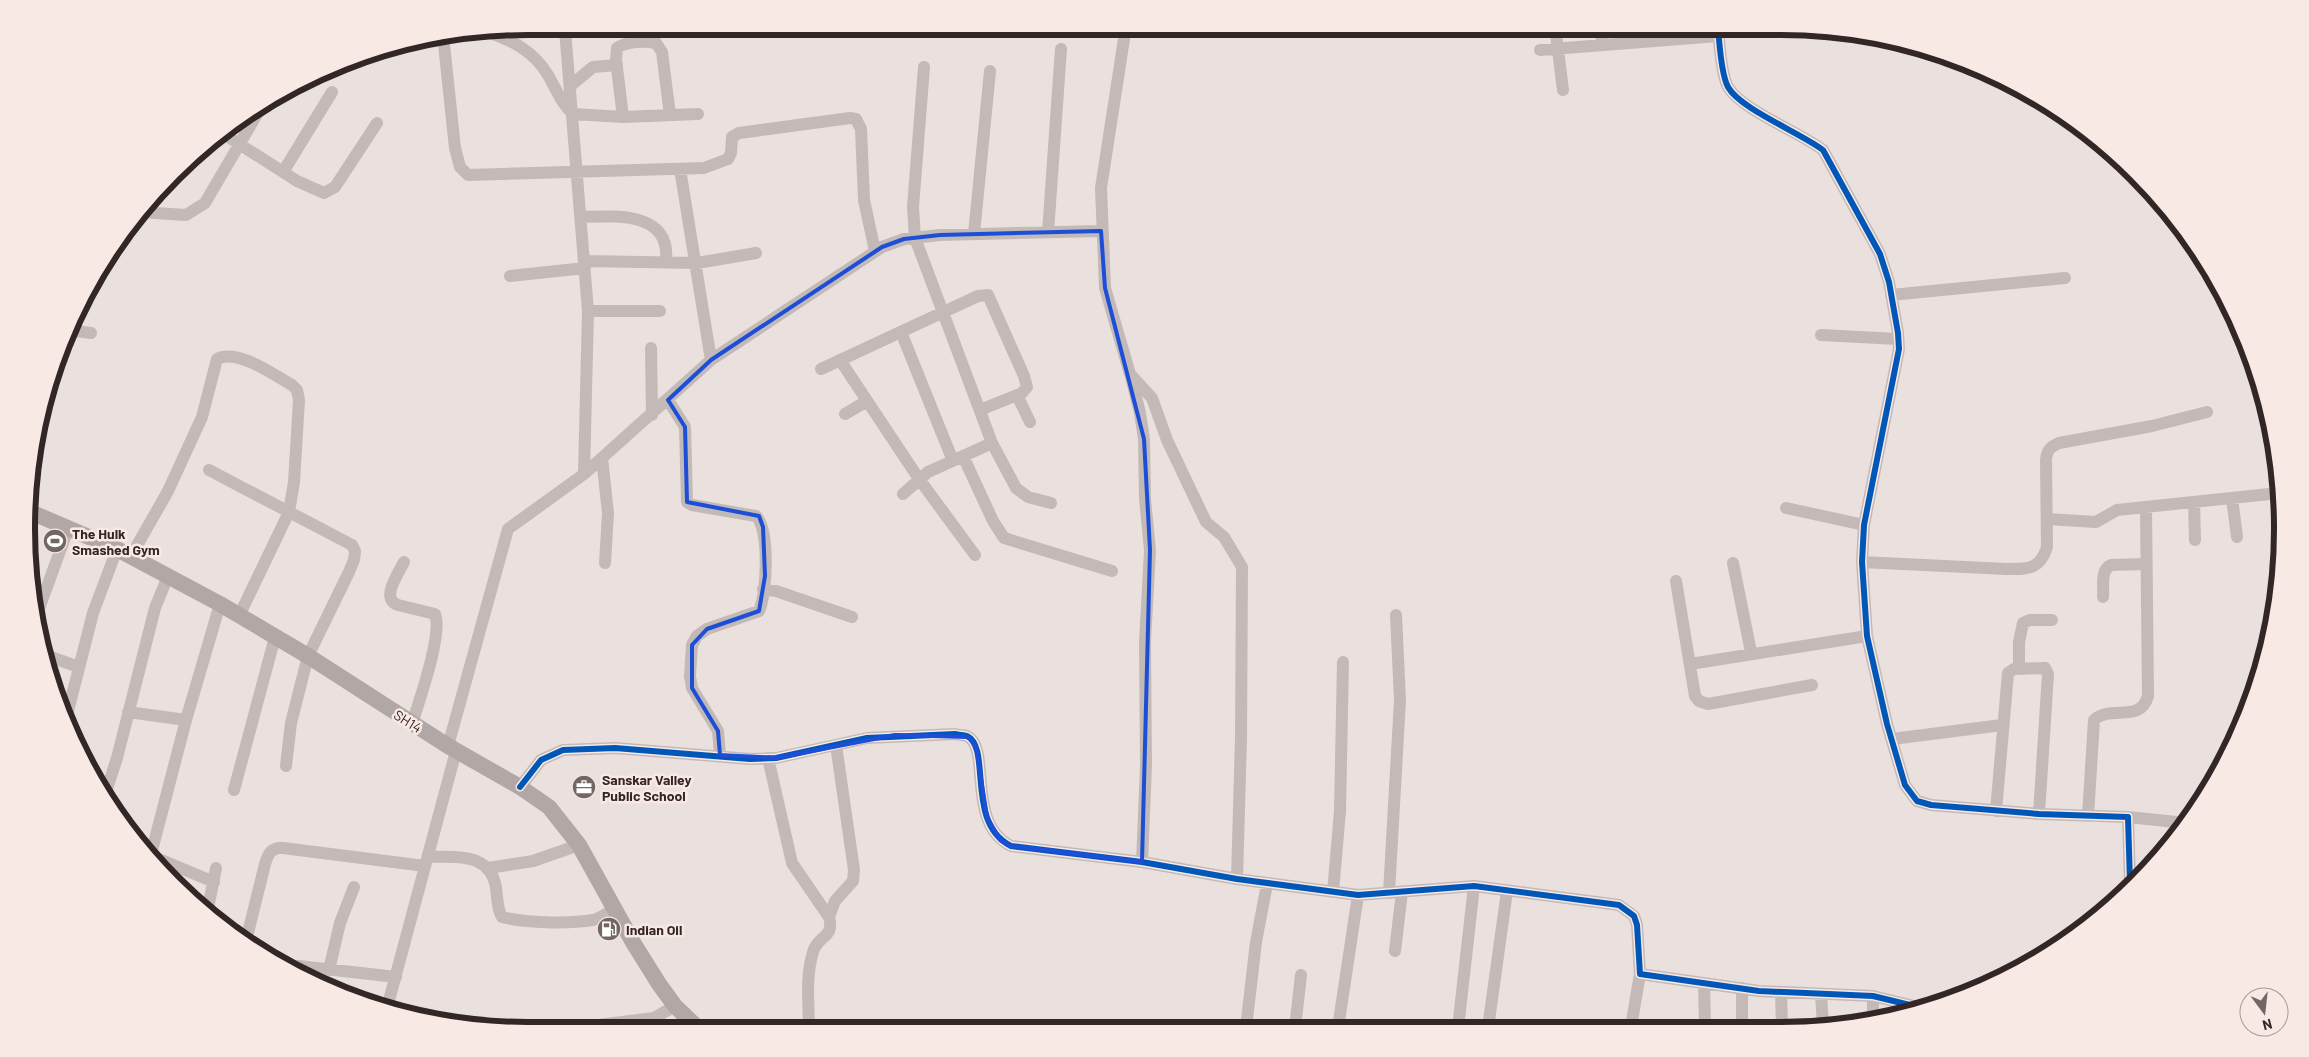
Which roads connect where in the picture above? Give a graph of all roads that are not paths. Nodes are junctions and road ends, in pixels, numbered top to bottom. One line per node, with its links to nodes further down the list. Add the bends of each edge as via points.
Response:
1 (565, 35): 16 (street)
2 (1125, 35): 32 (street, via 1101,188)
3 (1556, 35): 10 (street)
4 (1601, 35): 9 (street)
5 (1685, 35): 9 (street)
6 (1719, 35): 43 (street, via 1727,86 1735,96 1823,150 1880,254)
7 (499, 36): 19 (street, via 532,54)
8 (444, 42): 29 (street, via 455,148 464,172 468,175)
9 (1602, 45): 10 (street)
10 (1558, 48): 12 (street); 17 (street)
11 (1061, 49): 33 (street)
12 (1540, 50)
13 (617, 65): 16 (street, via 593,67); 21 (street, via 617,48 621,45 656,43 664,58); 22 (street)
14 (924, 67): 35 (street, via 913,207)
15 (990, 71): 34 (street)
16 (570, 86): 19 (street)
17 (1563, 90)
18 (332, 92): 28 (street)
19 (573, 114): 22 (street); 29 (street)
20 (698, 114): 21 (street)
21 (670, 115): 22 (street)
22 (623, 117)
23 (254, 118): 26 (street)
24 (378, 123): 28 (street, via 331,191 316,192)
25 (227, 137): 26 (street)
26 (238, 144): 28 (street); 30 (street, via 205,203 196,210 186,215)
27 (680, 169): 29 (street); 36 (street, via 704,168 728,159 732,137 739,133 856,119 861,129 864,200); 39 (street)
28 (283, 172)
29 (578, 173): 31 (street)
30 (151, 210)
31 (581, 217): 38 (street, via 628,216 650,226 665,241); 40 (street)
32 (1101, 231): 33 (street); 56 (street, via 1105,288)
33 (1048, 232): 34 (street)
34 (974, 234): 35 (street)
35 (916, 238): 36 (street, via 904,239); 46 (street)
36 (874, 251): 53 (street)
37 (756, 253): 39 (street)
38 (666, 262): 39 (street); 40 (street)
39 (696, 262): 53 (street)
40 (585, 265): 41 (street); 44 (street)
41 (510, 276)
42 (2065, 278): 43 (street)
43 (1891, 295): 51 (street)
44 (588, 311): 45 (street); 69 (street)
45 (660, 311)
46 (943, 312): 48 (street); 57 (street, via 978,296 988,295 1027,383 1026,391); 60 (street)
47 (77, 331): 49 (street)
48 (902, 332): 54 (street); 67 (street)
49 (91, 333)
50 (1821, 335): 51 (street)
51 (1898, 339): 81 (street, via 1899,349)
52 (652, 348): 63 (street)
53 (711, 360): 58 (street)
54 (840, 360): 55 (street); 59 (street)
55 (821, 369)
56 (1130, 374): 135 (street, via 1144,439 1150,550 1145,642 1146,766); 140 (street, via 1152,398 1167,440 1206,522 1224,537 1242,567 1242,738)
57 (1017, 396): 60 (street); 64 (street)
58 (668, 400): 63 (street); 95 (street, via 685,427 687,502 756,516 760,520 765,560)
59 (867, 401): 62 (street); 70 (street)
60 (980, 410): 65 (street)
61 (2207, 412): 80 (street, via 2152,426 2059,442 2050,447 2046,452)
62 (845, 414)
63 (652, 415): 66 (street)
64 (1030, 422)
65 (992, 443): 67 (street); 75 (street, via 1016,488 1022,494)
66 (602, 458): 69 (street); 89 (street, via 608,513)
67 (958, 458): 70 (street); 92 (street, via 1004,538)
68 (209, 470): 78 (street)
69 (584, 474): 120 (street, via 508,529)
70 (919, 479): 71 (street); 86 (street)
71 (903, 494)
72 (2273, 494): 73 (street)
73 (2232, 498): 74 (street); 83 (street)
74 (2194, 502): 76 (street); 84 (street)
75 (1051, 503)
76 (2146, 507): 80 (street, via 2117,510 2096,522); 91 (street)
77 (1786, 508): 81 (street)
78 (289, 512): 85 (street, via 296,457 297,390 246,360 223,356 217,359 202,417 168,491); 100 (street); 106 (street, via 352,545 355,551 350,572)
79 (35, 514): 82 (main road, SH14 / SH14)
80 (2047, 519): 88 (street, via 2047,547 2037,566 2022,569)
81 (1864, 525): 88 (street)
82 (68, 529): 85 (main road, SH14 / SH14); 98 (street)
83 (2237, 537)
84 (2195, 540)
85 (124, 552): 93 (main road, SH14 / SH14); 110 (street, via 96,605)
86 (975, 554)
87 (404, 562): 116 (street, via 390,598 398,605 430,611 435,614 437,625 430,664)
88 (1862, 562): 103 (street)
89 (605, 563)
90 (1733, 563): 105 (street)
91 (2146, 564): 96 (street, via 2106,567); 129 (street, via 2146,705 2138,712 2106,713 2094,720)
92 (1112, 570)
93 (168, 576): 97 (main road, SH14 / SH14); 114 (street, via 155,608)
94 (1676, 580): 109 (street)
95 (764, 590): 101 (street, via 776,591); 121 (street, via 759,611 707,629 692,645 692,688 718,731)
96 (2103, 597)
97 (220, 604): 100 (main road, SH14 / SH14); 115 (street)
98 (41, 605)
99 (1396, 615): 148 (street, via 1400,700)
100 (239, 616): 104 (main road, SH14 / SH14)
101 (852, 617)
102 (2052, 620): 111 (street, via 2023,623)
103 (1867, 636): 105 (street); 118 (street)
104 (275, 637): 106 (main road, SH14 / SH14); 126 (street)
105 (1751, 652): 109 (street)
106 (308, 656): 116 (main road, SH14 / SH14); 123 (street, via 291,723)
107 (52, 657): 110 (street)
108 (1343, 662): 146 (street, via 1340,810)
109 (1690, 664): 112 (street, via 1695,696 1708,704)
110 (78, 667): 113 (street)
111 (2019, 669): 117 (street, via 2011,670 2007,679); 128 (street, via 2045,668 2048,674)
112 (1812, 685)
113 (69, 707)
114 (128, 712): 115 (street); 125 (street)
115 (186, 720): 133 (street)
116 (412, 724): 120 (main road, SH14 / SH14)
117 (2002, 725): 118 (street); 127 (street)
118 (1892, 739): 127 (street, via 1905,785 1917,801)
119 (836, 745): 122 (street); 135 (street, via 894,735 955,734 968,737 976,746 982,801 992,831 1000,840 1011,846); 152 (street, via 854,870 853,881 835,901)
120 (452, 748): 124 (main road, SH14 / SH14); 134 (street)
121 (720, 755): 122 (street); 124 (street, via 615,748 563,750 541,760)
122 (768, 758): 152 (street, via 792,863)
123 (286, 766)
124 (520, 786): 132 (main road, SH14 / SH14, via 549,807)
125 (108, 787)
126 (234, 790)
127 (1996, 810): 128 (street)
128 (2039, 814): 129 (street)
129 (2088, 816): 130 (street)
130 (2128, 817): 131 (street); 139 (street)
131 (2177, 822)
132 (579, 845): 138 (street, via 533,861); 151 (main road, SH14 / SH14)
133 (151, 847)
134 (426, 862): 138 (street, via 471,858); 153 (street, via 273,849 265,864); 159 (street)
135 (1142, 862): 140 (street)
136 (166, 863): 141 (street)
137 (216, 868): 141 (street)
138 (488, 868): 151 (street, via 495,881 502,918 584,921)
139 (2130, 876)
140 (1237, 879): 142 (street)
141 (214, 882): 150 (street)
142 (1267, 884): 146 (street); 173 (street)
143 (1474, 886): 145 (street); 147 (street); 176 (street)
144 (354, 887): 156 (street, via 340,923)
145 (1507, 891): 157 (street, via 1619,904 1634,916 1637,925); 177 (street)
146 (1333, 892): 149 (street)
147 (1402, 892): 148 (street); 154 (street)
148 (1388, 893): 149 (street)
149 (1358, 895): 175 (street)
150 (208, 904)
151 (614, 909): 167 (main road, SH14 / SH14)
152 (828, 917): 172 (street, via 830,933 816,944 807,979)
153 (248, 934)
154 (1394, 951)
155 (302, 967): 156 (street)
156 (329, 970): 159 (street)
157 (1640, 974): 160 (street); 178 (street)
158 (1301, 975): 174 (street)
159 (396, 977): 165 (street)
160 (1704, 983): 161 (street); 179 (street)
161 (1742, 988): 162 (street); 180 (street)
162 (1781, 992): 163 (street); 181 (street)
163 (1821, 994): 164 (street); 169 (street)
164 (1874, 996): 166 (street); 168 (street)
165 (389, 1001)
166 (1909, 1005)
167 (675, 1006): 170 (street); 171 (main road, SH14 / SH14)
168 (1873, 1014)
169 (1823, 1020)
170 (639, 1022)
171 (692, 1022)
172 (808, 1022)
173 (1247, 1022)
174 (1296, 1022)
175 (1339, 1022)
176 (1459, 1022)
177 (1489, 1022)
178 (1632, 1022)
179 (1705, 1022)
180 (1742, 1022)
181 (1782, 1022)

